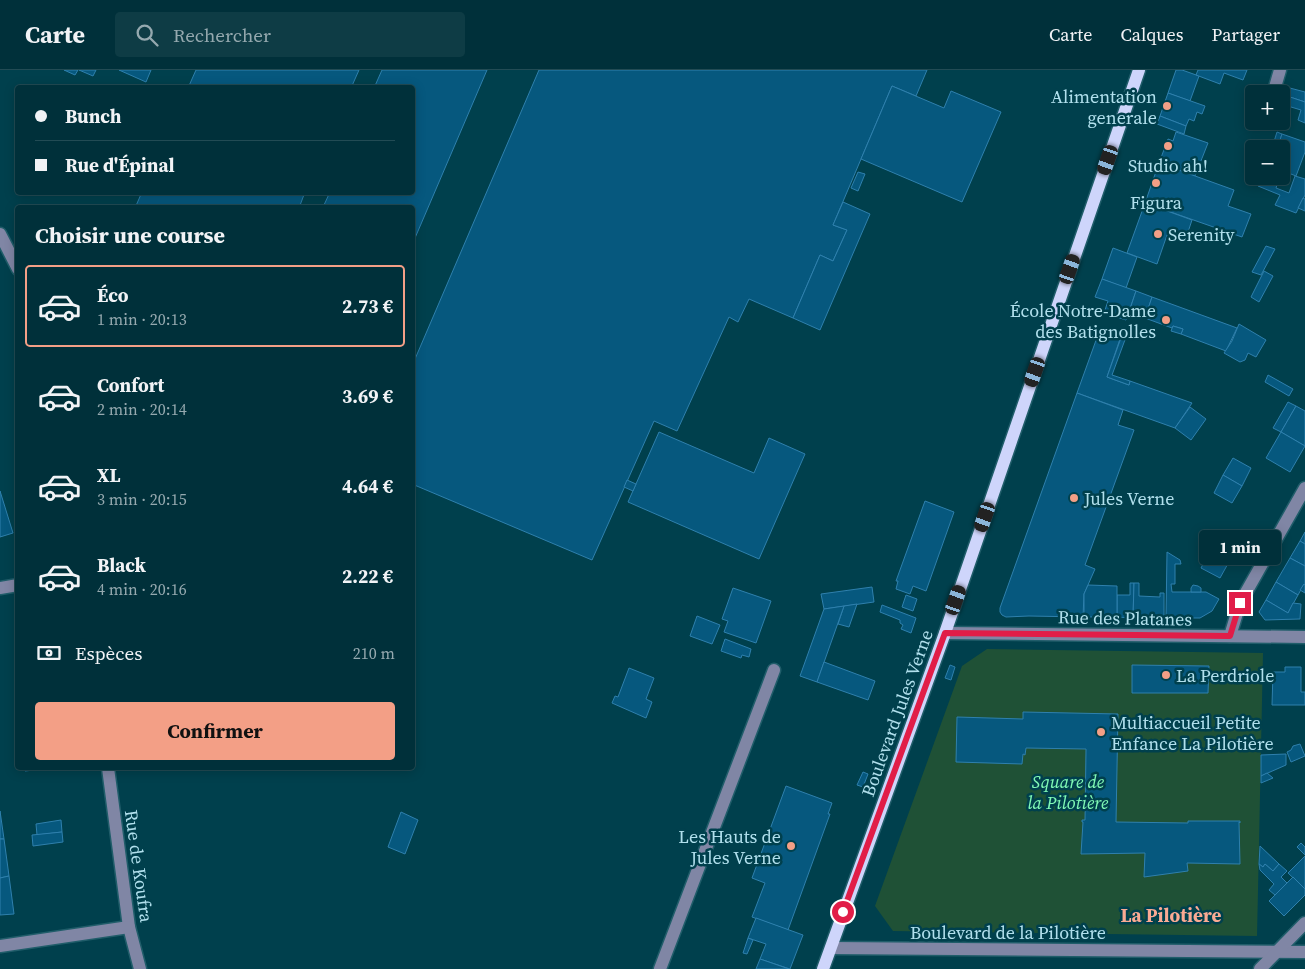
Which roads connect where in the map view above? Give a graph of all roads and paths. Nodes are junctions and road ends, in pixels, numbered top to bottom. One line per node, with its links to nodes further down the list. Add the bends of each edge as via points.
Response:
1 (1139, 70): 9 (main road, Boulevard Jules Verne)
2 (1280, 70): 3 (street)
3 (1276, 85)
4 (0, 234): 5 (street)
5 (15, 263)
6 (1305, 488): 10 (street, via 1240,603)
7 (15, 586): 8 (street)
8 (0, 588)
9 (945, 633): 10 (street, Rue des Platanes); 17 (main road, Boulevard Jules Verne)
10 (1230, 636): 11 (street, Rue des Platanes)
11 (1305, 638)
12 (774, 670): 21 (street)
13 (108, 770): 15 (street, Rue de Koufra)
14 (1305, 923): 18 (street)
15 (129, 927): 16 (street); 20 (street, Rue de Koufra)
16 (0, 946)
17 (830, 948): 18 (street, Boulevard de la Pilotière); 22 (main road, Boulevard Jules Verne)
18 (1278, 951): 19 (street, Boulevard de la Pilotière); 23 (street)
19 (1305, 952)
20 (140, 969)
21 (660, 969)
22 (823, 969)
23 (1260, 969)

